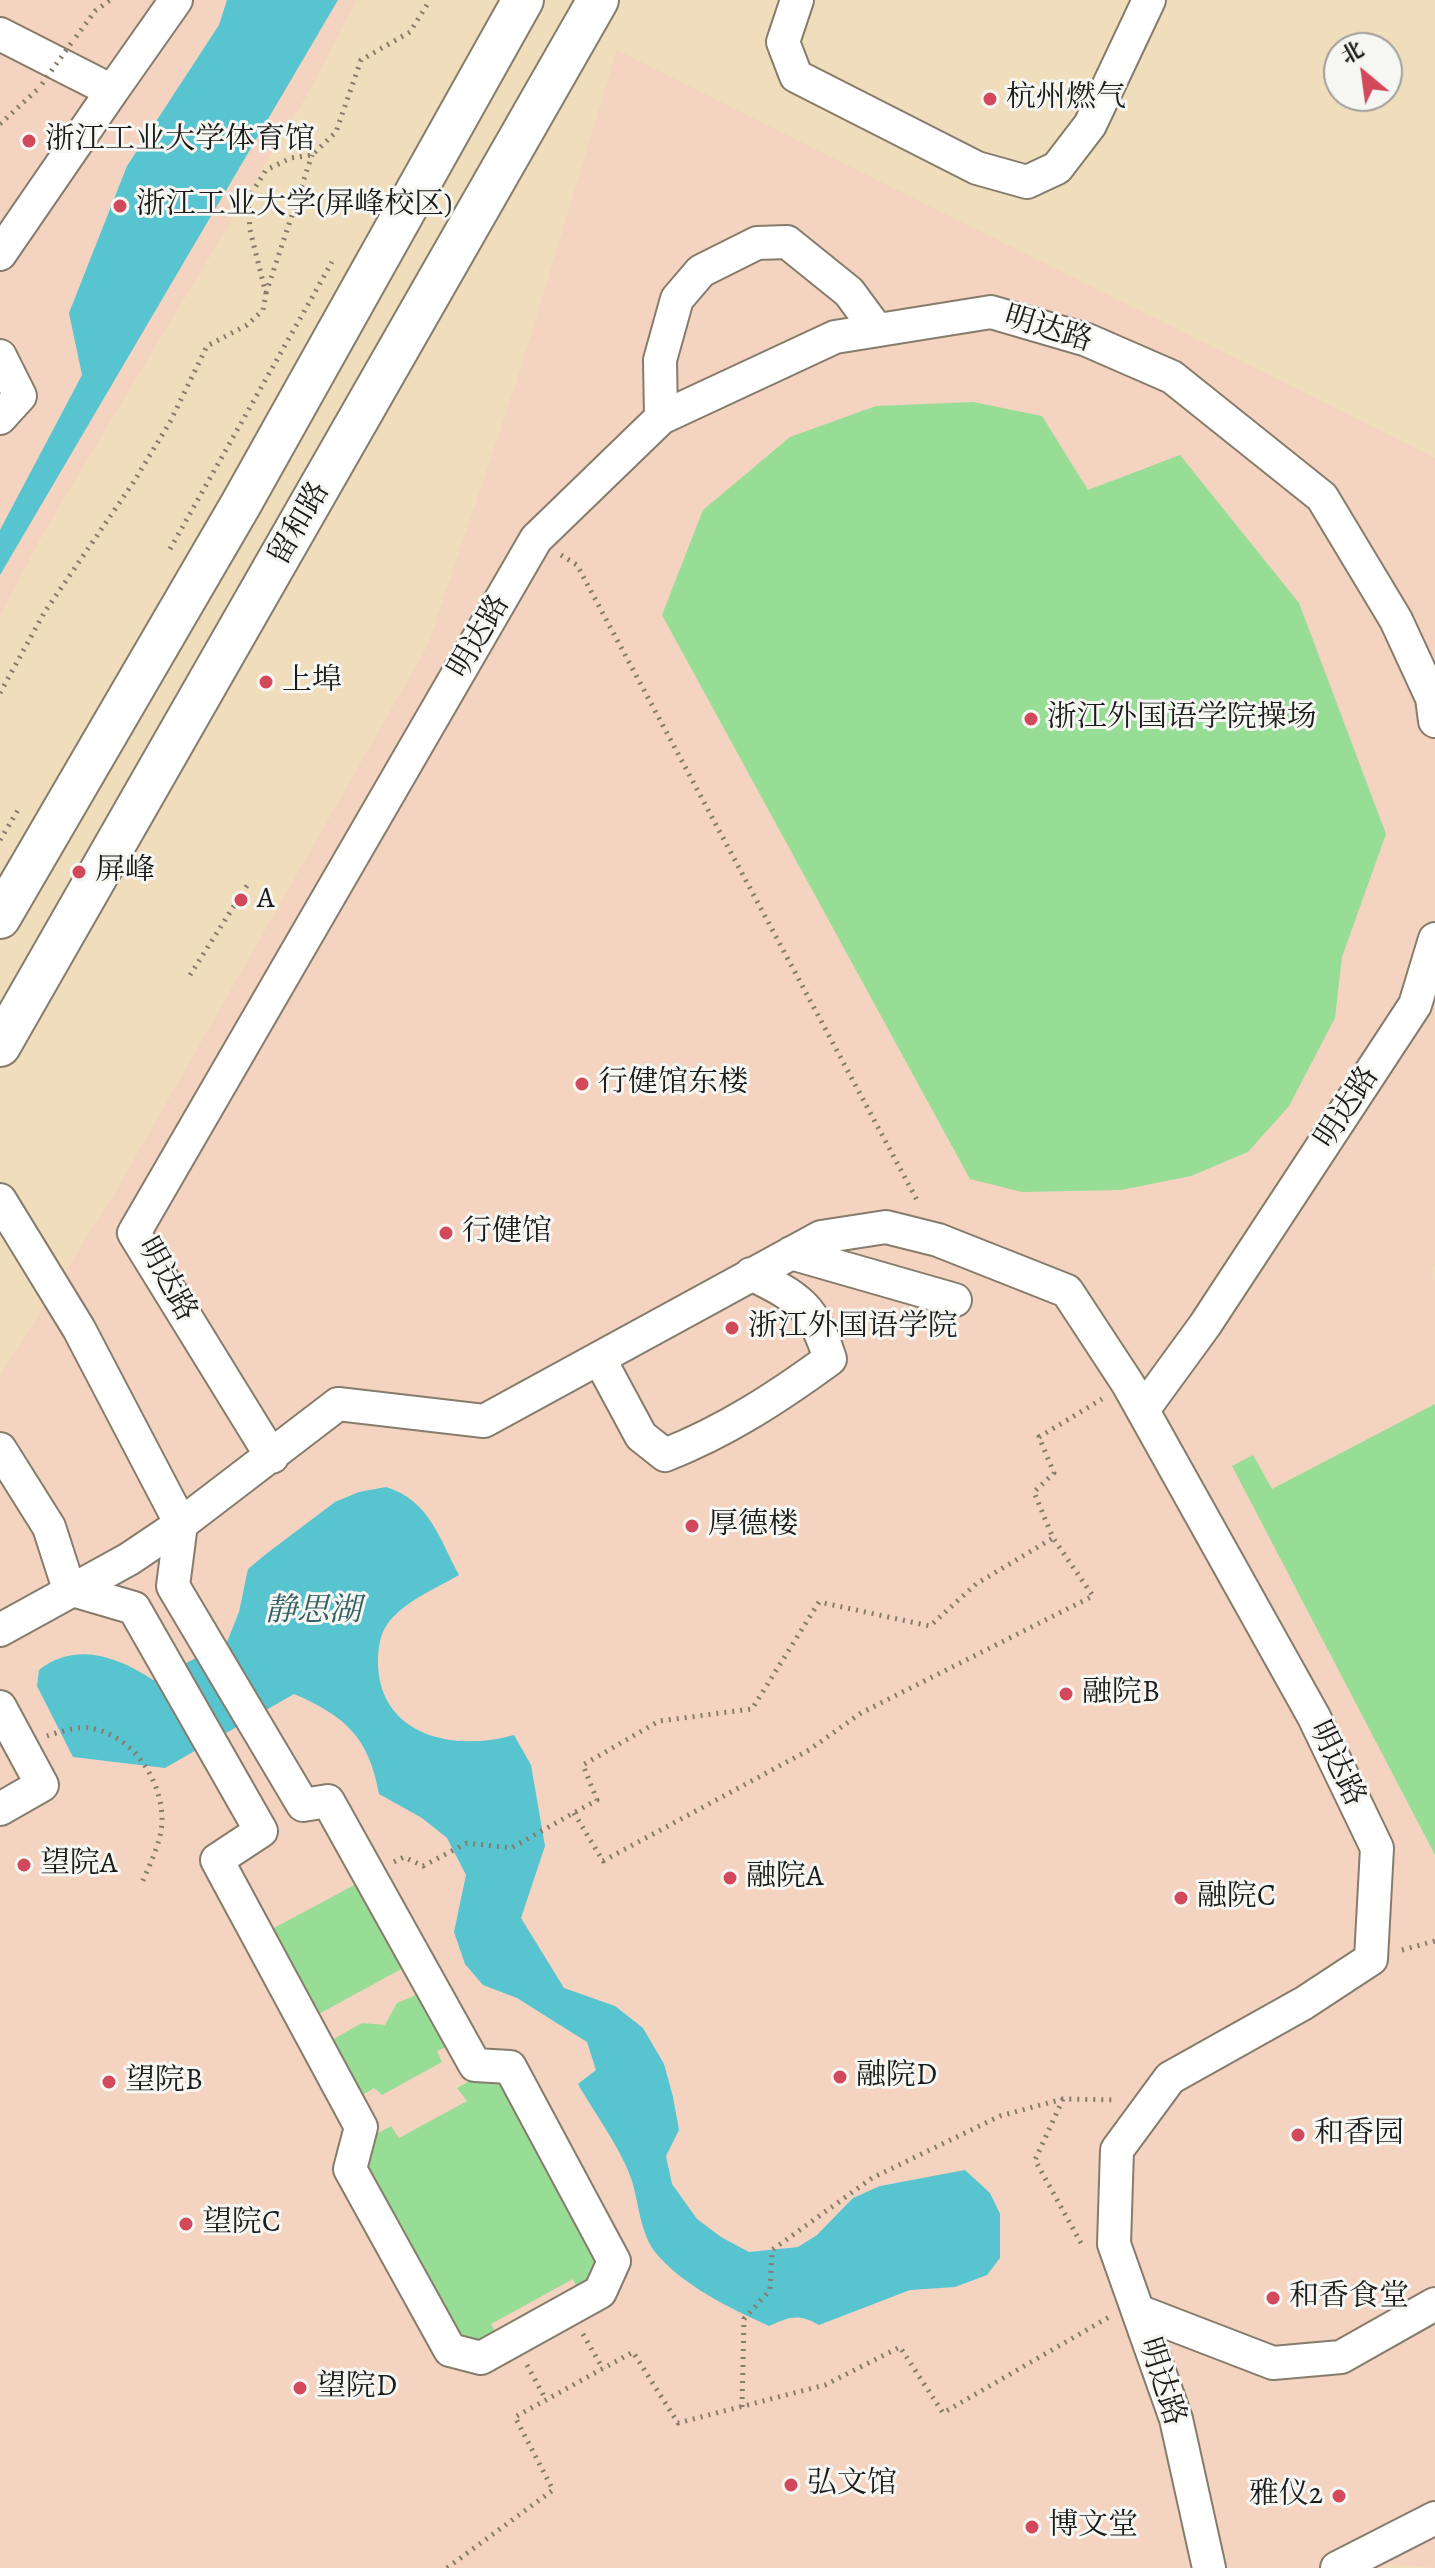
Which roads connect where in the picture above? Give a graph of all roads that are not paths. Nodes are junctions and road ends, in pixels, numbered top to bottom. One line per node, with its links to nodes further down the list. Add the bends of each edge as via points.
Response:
1 (176, 0): 7 (street)
2 (523, 0): 14 (main road, 留和路, via 241,504)
3 (598, 0): 16 (main road, 留和路)
4 (797, 0): 5 (street, via 783,42 796,76 977,168 1027,182 1057,168 1090,125)
5 (1149, 0)
6 (0, 34): 7 (street)
7 (112, 91): 8 (street)
8 (0, 254)
9 (877, 330): 12 (street, 明达路, via 835,337); 12 (street, via 849,292 787,242 757,243 701,271 677,299 660,360); 13 (street, 明达路, via 991,312 1087,340 1172,377 1322,497 1396,620 1432,698)
10 (0, 356): 11 (street, via 20,396)
11 (0, 418)
12 (661, 418): 24 (street, 明达路, via 536,539 134,1233)
13 (1435, 721)
14 (0, 918)
15 (1435, 939): 22 (street, 明达路, via 1415,1005 1205,1325)
16 (0, 1046)
17 (0, 1200): 25 (street, via 79,1329)
18 (791, 1253): 19 (street); 20 (street); 22 (street, via 821,1237 886,1227 938,1240 1067,1291)
19 (751, 1274): 21 (street); 21 (street, via 796,1296 820,1326 830,1359 711,1437 665,1455 641,1436)
20 (955, 1300)
21 (599, 1358): 24 (street, via 484,1421 338,1404)
22 (1135, 1397): 31 (street, 明达路, via 1314,1717 1377,1848 1371,1959 1170,2078 1117,2150 1114,2244)
23 (0, 1449): 26 (street, via 49,1527)
24 (272, 1457): 25 (street)
25 (181, 1524): 26 (street, via 129,1559); 26 (street, via 173,1586 303,1805 328,1801 475,2065 510,2067 614,2261 600,2292 481,2358 450,2350 350,2169 361,2127 217,1860 261,1831 134,1608)
26 (69, 1589): 27 (street)
27 (0, 1630)
28 (0, 1707): 29 (street, via 42,1785)
29 (0, 1809)
30 (1435, 2304): 31 (street, via 1341,2357 1273,2363)
31 (1136, 2307): 33 (street, 明达路, via 1176,2419)
32 (1435, 2518): 34 (street)
33 (1209, 2568)
34 (1337, 2568)

